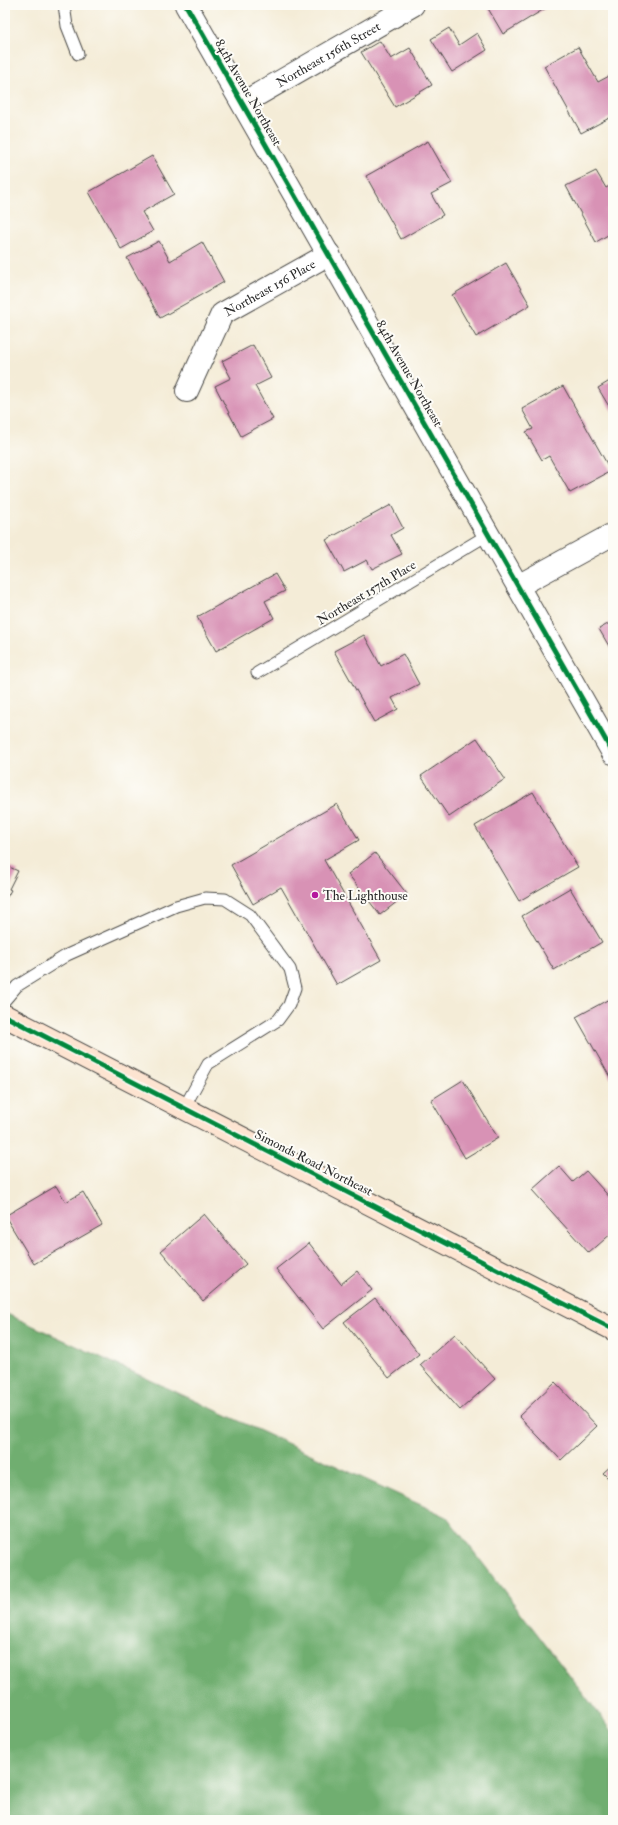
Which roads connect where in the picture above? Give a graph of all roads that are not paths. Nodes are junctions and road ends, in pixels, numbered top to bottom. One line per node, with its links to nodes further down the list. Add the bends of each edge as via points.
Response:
1 (64, 5): 4 (lane, via 67,26)
2 (186, 5): 5 (street, 84th Avenue Northeast)
3 (413, 5): 5 (street, Northeast 156th Street)
4 (78, 54)
5 (243, 103): 6 (street, 84th Avenue Northeast)
6 (329, 254): 7 (street, Northeast 156 Place, via 222,314); 8 (street, 84th Avenue Northeast)
7 (187, 391)
8 (489, 534): 10 (street, 84th Avenue Northeast); 11 (lane, Northeast 157th Place)
9 (613, 534): 10 (street)
10 (518, 586): 12 (street, 84th Avenue Northeast)
11 (257, 673)
12 (613, 753)
13 (5, 1000): 15 (lane, via 17,986 67,954 176,906 205,898 232,903 250,915 290,969 295,988 289,1005 278,1020 208,1064)
14 (5, 1016): 15 (main road, Simonds Road Northeast)
15 (184, 1108): 16 (main road, Simonds Road Northeast)
16 (613, 1329)

